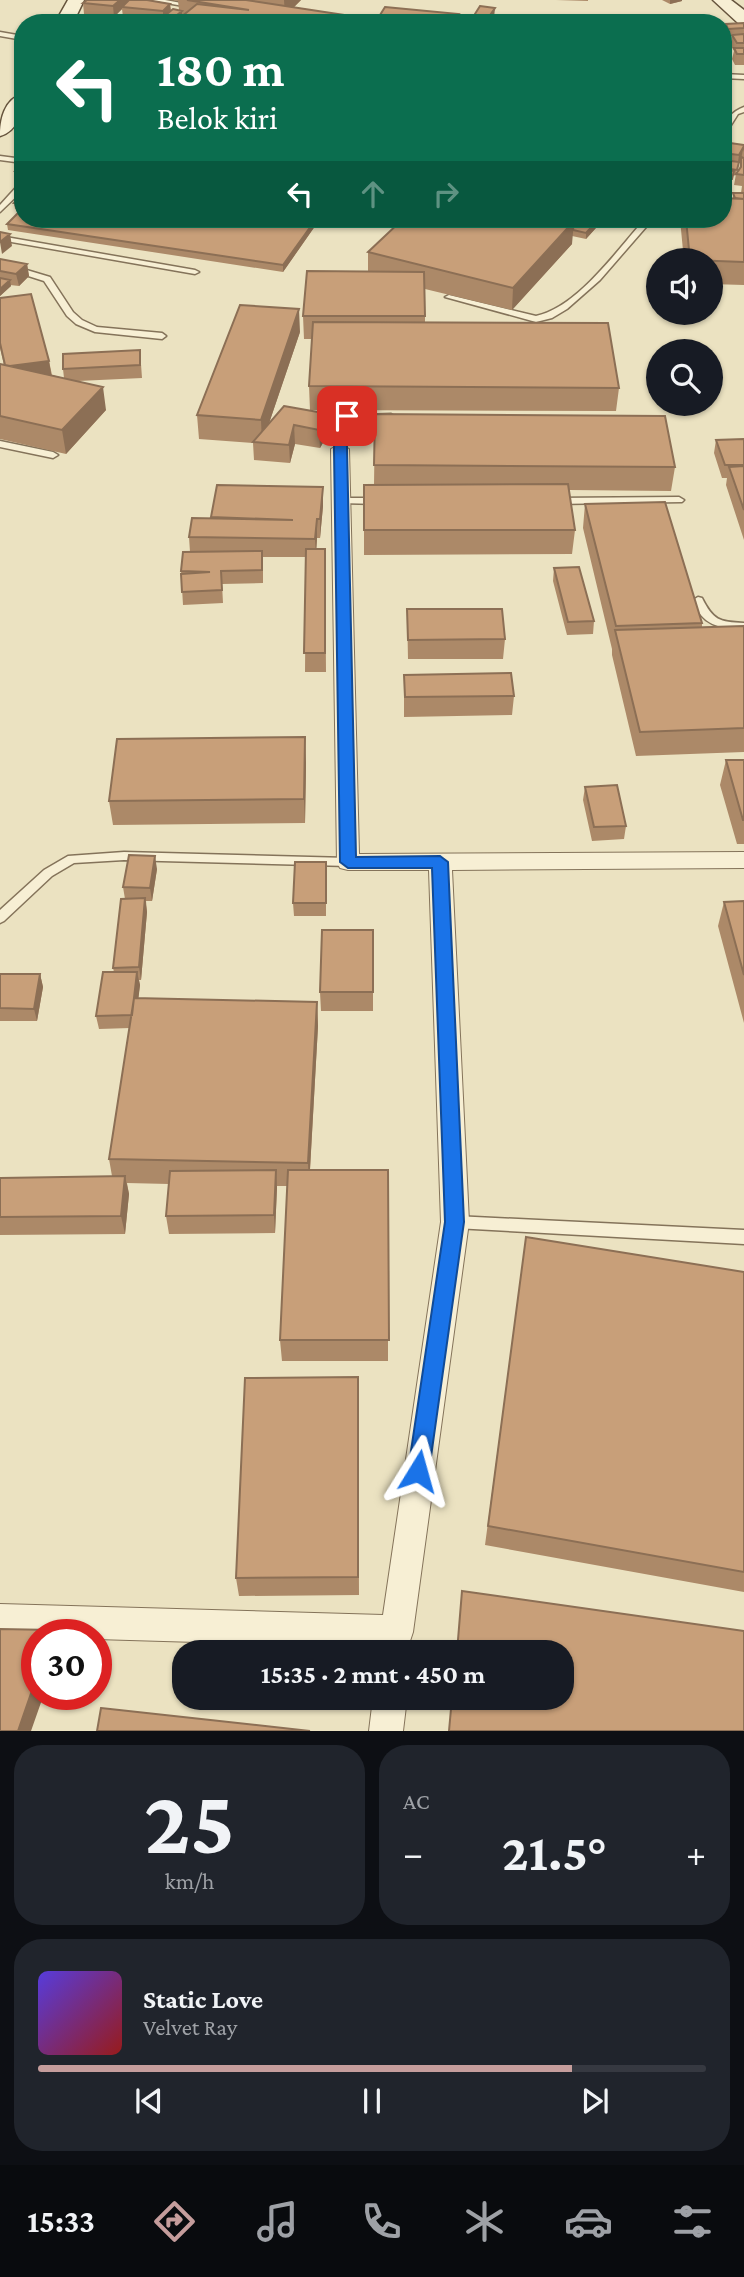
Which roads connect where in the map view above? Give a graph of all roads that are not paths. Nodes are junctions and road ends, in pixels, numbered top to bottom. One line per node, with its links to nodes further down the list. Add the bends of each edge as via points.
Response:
1 (152, 0): 3 (lane)
2 (721, 0): 4 (main road)
3 (202, 8)
4 (744, 19)
5 (14, 112): 6 (main road)
6 (0, 130)
7 (14, 195): 8 (lane)
8 (0, 210)
9 (641, 228): 13 (lane, via 597,277 549,318 536,319)
10 (0, 238): 12 (lane)
11 (0, 264): 14 (lane, via 47,279 79,322)
12 (195, 272)
13 (449, 297)
14 (162, 335)
15 (396, 417): 17 (lane, via 342,418)
16 (0, 444): 18 (lane)
17 (341, 449): 20 (street)
18 (52, 456)
19 (679, 500): 22 (lane)
20 (344, 501): 21 (lane); 26 (street)
21 (385, 501)
22 (535, 501)
23 (698, 600): 24 (lane, via 701,613 711,621)
24 (744, 626)
25 (744, 860): 27 (street)
26 (348, 862): 27 (street); 28 (lane, via 80,858 60,864)
27 (440, 862): 29 (street)
28 (0, 918)
29 (455, 1222): 30 (lane); 33 (street)
30 (744, 1237)
31 (0, 1620): 32 (street)
32 (360, 1640)
33 (396, 1640)
34 (389, 1710): 35 (street)
35 (386, 1731)

